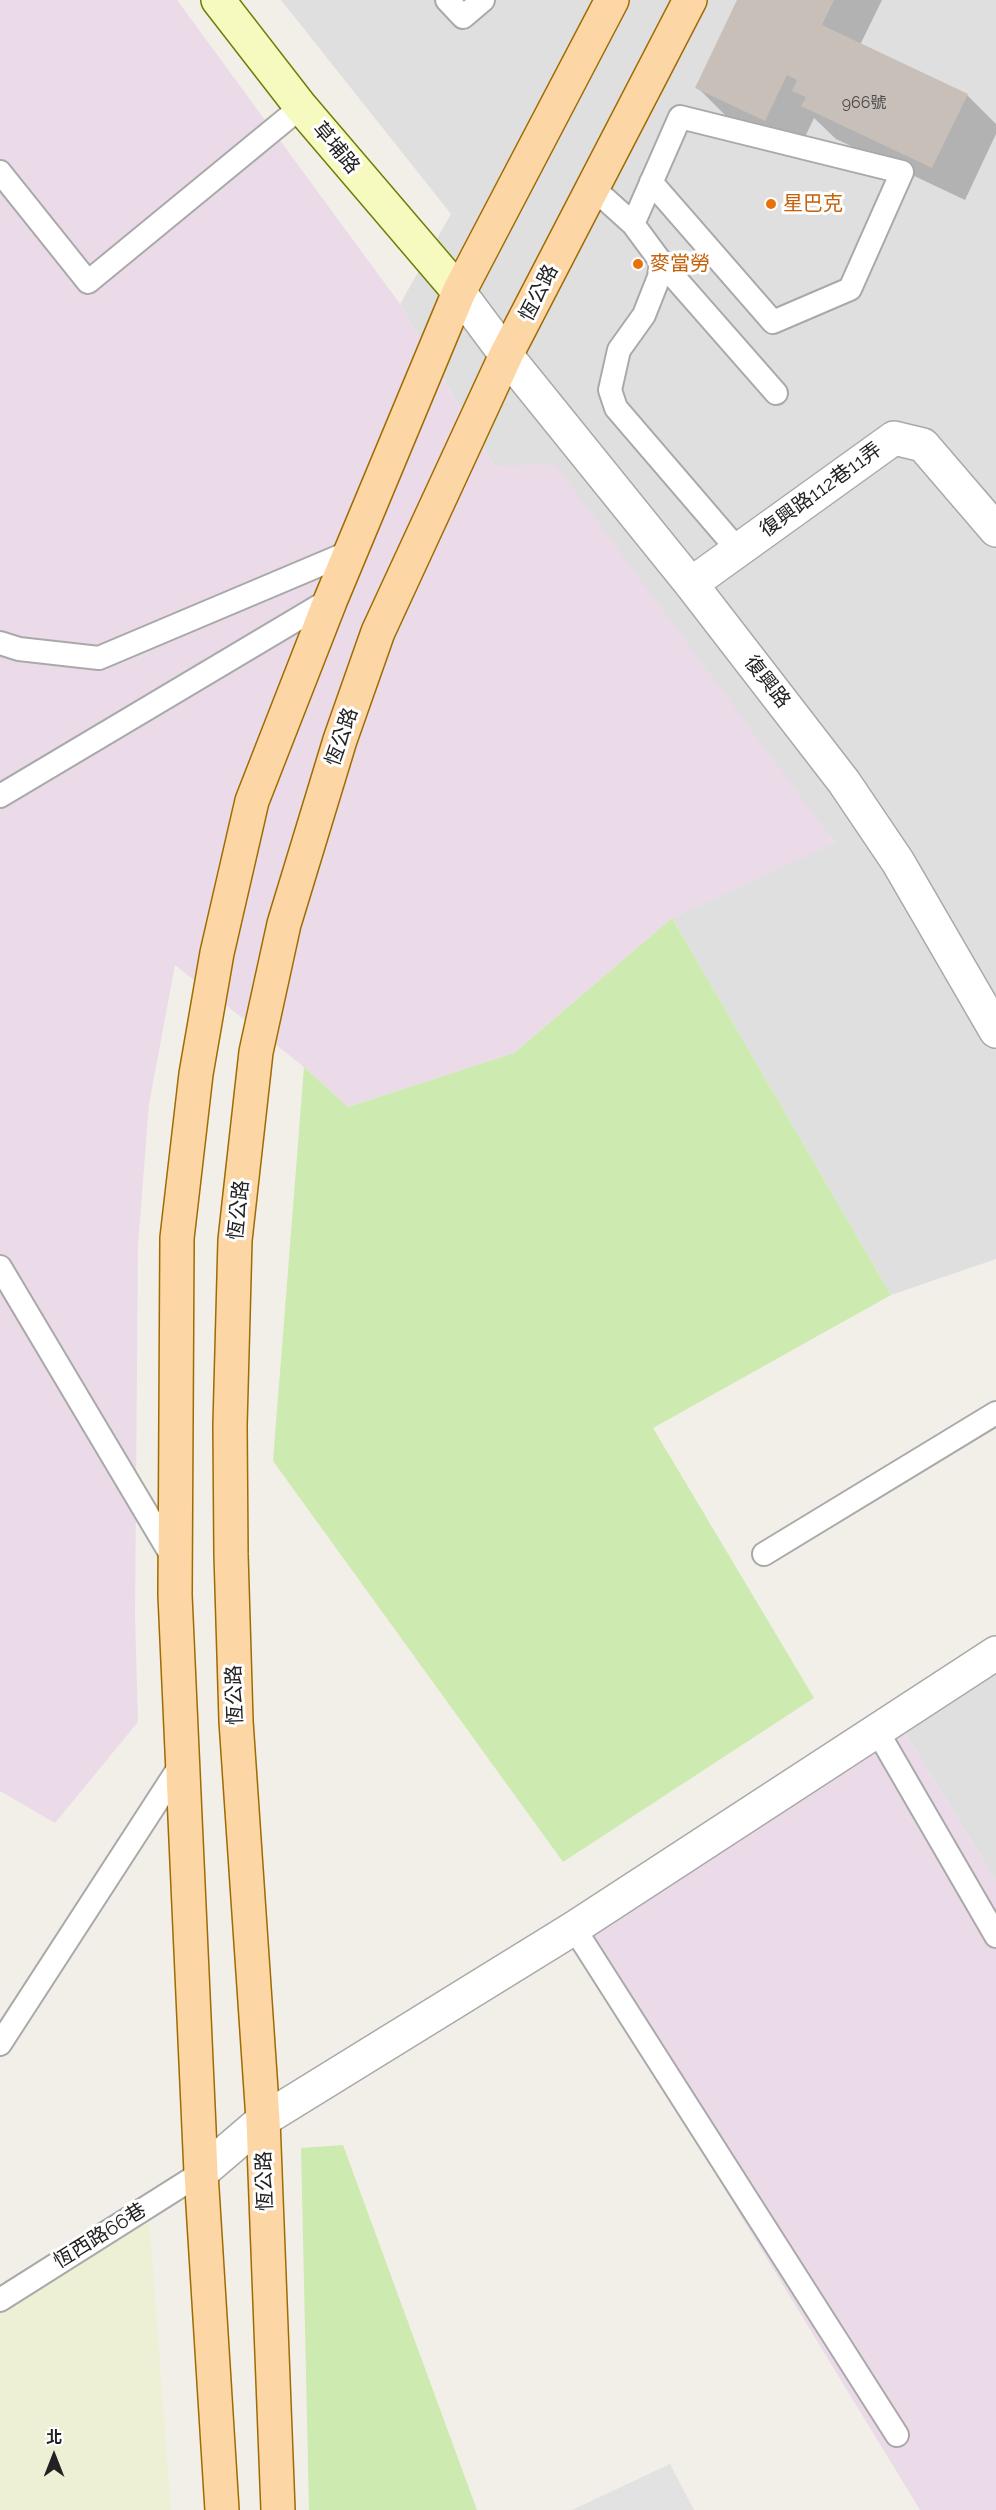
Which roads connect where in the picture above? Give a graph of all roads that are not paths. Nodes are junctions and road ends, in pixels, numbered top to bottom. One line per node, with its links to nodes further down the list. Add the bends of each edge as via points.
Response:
1 (218, 0): 6 (street, 草埔路)
2 (447, 0): 3 (lane, via 463,17)
3 (483, 0)
4 (612, 0): 12 (main road)
5 (690, 0): 9 (main road, 恆公路)
6 (301, 107): 7 (lane, via 88,282); 12 (street, 草埔路)
7 (0, 172)
8 (651, 182): 8 (lane, via 680,117 902,172 850,289 773,322); 10 (lane)
9 (593, 188): 10 (lane); 13 (main road, 恆公路)
10 (633, 224): 11 (lane)
11 (660, 262): 14 (lane); 16 (lane, via 659,277 644,315 619,350 610,390 616,408)
12 (459, 292): 13 (street, 復興路); 17 (main road)
13 (506, 355): 18 (street, 復興路); 33 (main road, 恆公路, via 383,622 340,740 284,924 256,1052 235,1240 230,1436 236,1721)
14 (776, 393)
15 (996, 530): 16 (street, 復興路112巷11弄, via 923,445 894,438)
16 (738, 550): 18 (street, 復興路112巷11弄)
17 (350, 552): 19 (main road); 20 (lane, via 99,658)
18 (691, 584): 22 (street, 復興路, via 844,782 898,862)
19 (331, 599): 21 (lane); 26 (main road, via 252,801 217,953 196,1074 177,1238)
20 (0, 643)
21 (0, 796)
22 (996, 1030)
23 (0, 1267): 26 (lane)
24 (996, 1413): 25 (lane)
25 (764, 1554)
26 (175, 1562): 29 (main road)
27 (996, 1653): 28 (street)
28 (876, 1729): 30 (street); 31 (lane)
29 (182, 1763): 32 (lane); 34 (main road)
30 (574, 1928): 33 (street); 36 (lane)
31 (996, 1936)
32 (0, 2044)
33 (263, 2120): 34 (street); 38 (main road, 恆公路)
34 (201, 2173): 35 (lane, 恆西路66巷); 37 (main road)
35 (0, 2300)
36 (897, 2435)
37 (222, 2510)
38 (278, 2510)

